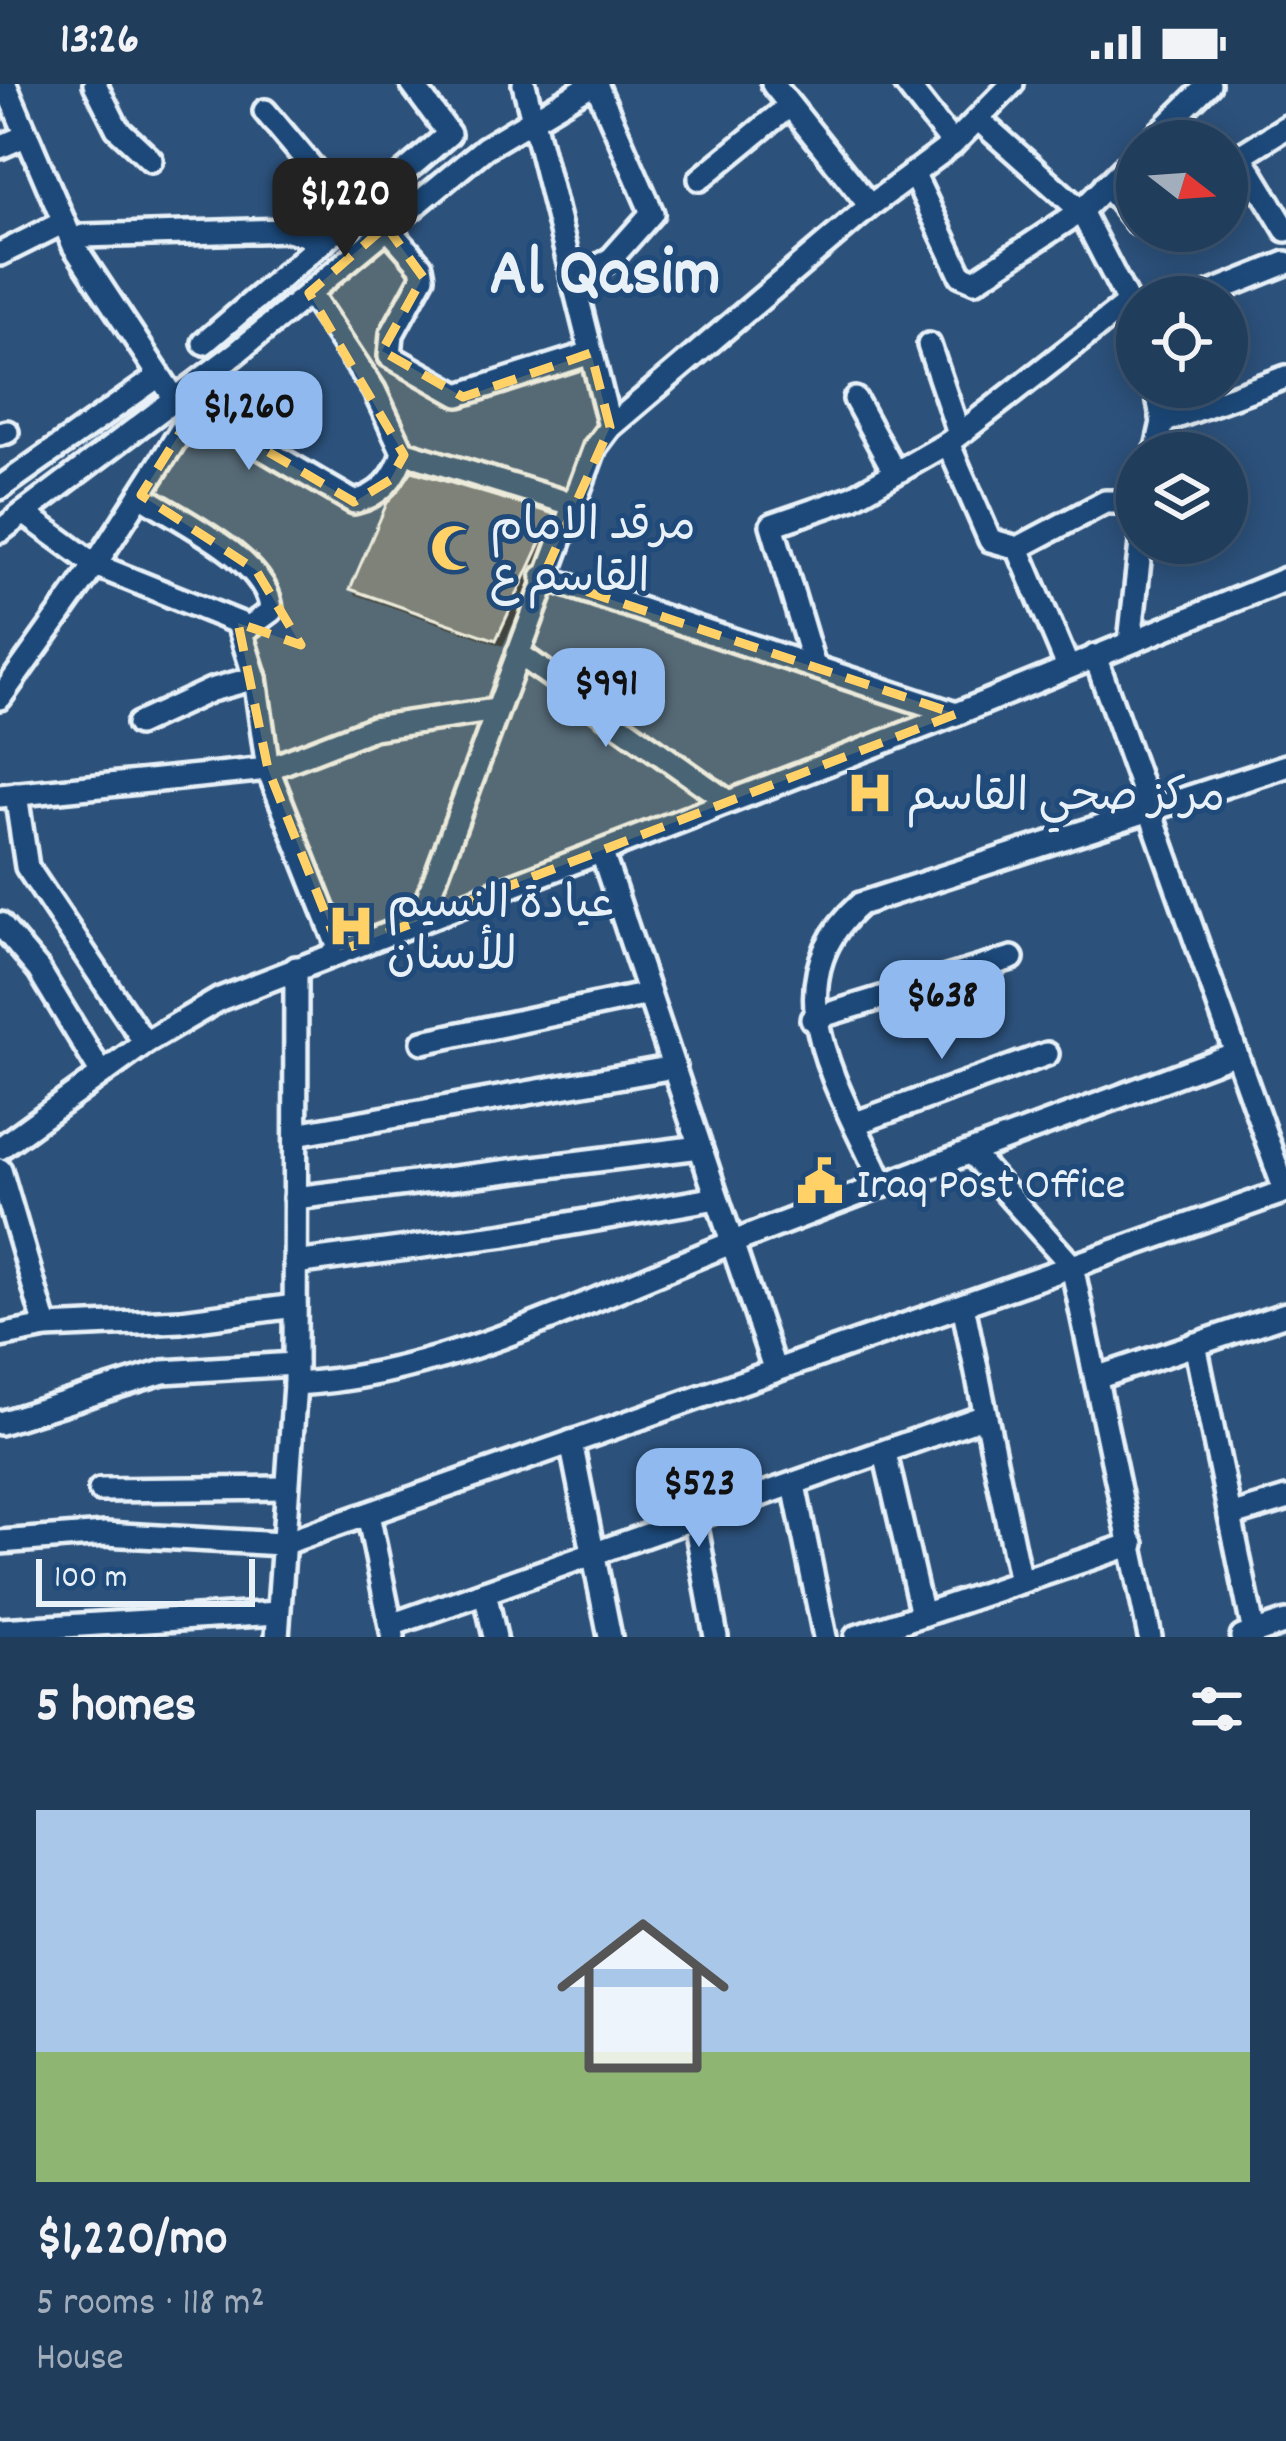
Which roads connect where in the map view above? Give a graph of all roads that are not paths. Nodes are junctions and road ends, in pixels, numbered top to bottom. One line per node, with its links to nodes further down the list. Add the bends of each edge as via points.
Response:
1 (5, 84): 16 (street)
2 (95, 84): 20 (street, via 117,128)
3 (412, 84): 29 (street, via 449,134)
4 (524, 84): 12 (street)
5 (594, 84): 12 (street); 39 (street, via 652,213 612,258)
6 (773, 84): 10 (street)
7 (905, 84): 17 (street)
8 (1209, 84): 14 (street)
9 (1011, 85): 13 (street)
10 (789, 106): 23 (street); 27 (street)
11 (265, 111): 29 (street)
12 (532, 117): 31 (street); 39 (street)
13 (979, 120): 17 (street); 28 (street)
14 (1172, 120)
15 (1286, 127): 19 (street)
16 (25, 136): 18 (street); 30 (street)
17 (952, 144): 21 (street)
18 (0, 147)
19 (1248, 151)
20 (152, 160)
21 (913, 173): 27 (street); 28 (street, via 969,280)
22 (1116, 175): 25 (street)
23 (700, 179)
24 (1248, 179): 32 (street)
25 (1106, 185): 26 (street); 28 (street)
26 (1116, 197)
27 (870, 206): 52 (street)
28 (1081, 211): 38 (street)
29 (353, 216): 34 (street)
30 (64, 222): 35 (street); 45 (street)
31 (386, 226): 40 (street); 44 (street, via 423,277 392,334 390,356 459,395)
32 (1286, 230)
33 (83, 236): 34 (street, via 288,230)
34 (324, 241): 42 (street)
35 (0, 254)
36 (1286, 263): 37 (street)
37 (1248, 278)
38 (1116, 280)
39 (573, 283): 44 (street)
40 (310, 292): 47 (street); 55 (street, via 374,390)
41 (1116, 323): 54 (street)
42 (204, 343)
43 (928, 344): 54 (street)
44 (591, 353): 52 (street)
45 (158, 376): 47 (street); 57 (street)
46 (1286, 377): 51 (street)
47 (173, 396): 50 (street); 61 (street)
48 (855, 398): 56 (street)
49 (1160, 408): 51 (street)
50 (195, 409): 55 (street, via 354,502 390,480); 58 (street)
51 (1163, 422): 53 (street)
52 (610, 427): 60 (street)
53 (1161, 432)
54 (953, 439): 56 (street); 63 (street, via 990,540)
55 (403, 452): 60 (street)
56 (895, 473): 72 (street, via 772,525)
57 (0, 488)
58 (141, 496): 65 (street); 68 (street, via 256,571 271,611 249,627)
59 (1116, 502): 63 (street)
60 (575, 505): 66 (street)
61 (24, 513): 62 (street); 65 (street)
62 (0, 531)
63 (1018, 548): 73 (street)
64 (1139, 564): 69 (street)
65 (95, 565): 68 (street); 75 (street)
66 (543, 578): 70 (street); 72 (street)
67 (1286, 579): 69 (street)
68 (238, 622): 74 (street)
69 (1130, 642): 71 (street)
70 (518, 653): 76 (street); 82 (street)
71 (1095, 656): 73 (street); 83 (street)
72 (814, 665): 77 (street)
73 (1068, 667): 77 (street)
74 (255, 678): 78 (street); 80 (street)
75 (0, 698)
76 (496, 710): 80 (street, via 373,728); 85 (street)
77 (956, 714): 82 (street)
78 (138, 724)
79 (1286, 766): 83 (street)
80 (268, 769): 81 (street); 87 (street)
81 (8, 795): 93 (street, via 27,867)
82 (727, 801): 84 (street)
83 (1150, 812): 91 (street, via 860,904 828,942); 94 (street)
84 (602, 853): 85 (street); 90 (street)
85 (418, 922): 87 (street)
86 (0, 924): 97 (street, via 39,970)
87 (340, 951): 89 (street)
88 (1012, 958): 91 (street)
89 (296, 968): 93 (street, via 220,999); 99 (street)
90 (649, 994): 92 (street); 96 (street)
91 (812, 1019): 98 (street)
92 (423, 1042)
93 (145, 1043): 97 (street)
94 (1236, 1053): 102 (street); 105 (street)
95 (1047, 1054): 98 (street)
96 (674, 1066): 99 (street); 100 (street)
97 (102, 1074): 101 (street)
98 (856, 1123): 104 (street)
99 (296, 1134): 106 (street)
100 (700, 1147): 106 (street); 107 (street)
101 (0, 1148)
102 (971, 1153): 104 (street); 110 (street)
103 (0, 1170): 114 (street)
104 (883, 1186): 108 (street)
105 (1286, 1191): 110 (street)
106 (296, 1198): 109 (street)
107 (717, 1198): 108 (street); 109 (street)
108 (732, 1243): 117 (street); 118 (street, via 529,1325 358,1381)
109 (295, 1263): 112 (street)
110 (1072, 1266): 111 (street); 119 (street)
111 (963, 1305): 117 (street); 120 (street)
112 (295, 1306): 114 (street); 118 (street)
113 (1286, 1314): 116 (street)
114 (46, 1327): 115 (street)
115 (0, 1336)
116 (1195, 1344): 119 (street); 129 (street)
117 (775, 1371): 122 (street)
118 (295, 1374): 121 (street, via 164,1372); 125 (street)
119 (1096, 1378): 133 (street)
120 (985, 1416): 123 (street); 135 (street)
121 (0, 1423)
122 (571, 1442): 128 (street); 134 (street)
123 (885, 1453): 124 (street); 138 (street)
124 (794, 1485): 130 (street); 147 (street)
125 (286, 1487): 126 (street); 132 (street)
126 (100, 1490)
127 (1286, 1499): 129 (street)
128 (368, 1514): 132 (street); 141 (street)
129 (1230, 1516): 142 (street)
130 (695, 1521): 134 (street); 146 (street)
131 (0, 1542): 132 (street, via 105,1534)
132 (282, 1544): 137 (street)
133 (1132, 1544): 135 (street); 149 (street)
134 (593, 1554): 136 (street); 145 (street)
135 (1020, 1582): 138 (street)
136 (485, 1592): 141 (street); 144 (street)
137 (278, 1613): 140 (street); 143 (street)
138 (922, 1615): 148 (street)
139 (1286, 1622): 142 (street)
140 (0, 1630)
141 (392, 1631)
142 (1248, 1635)
143 (277, 1637)
144 (495, 1637)
145 (610, 1637)
146 (716, 1637)
147 (825, 1637)
148 (856, 1637)
149 (1150, 1637)

